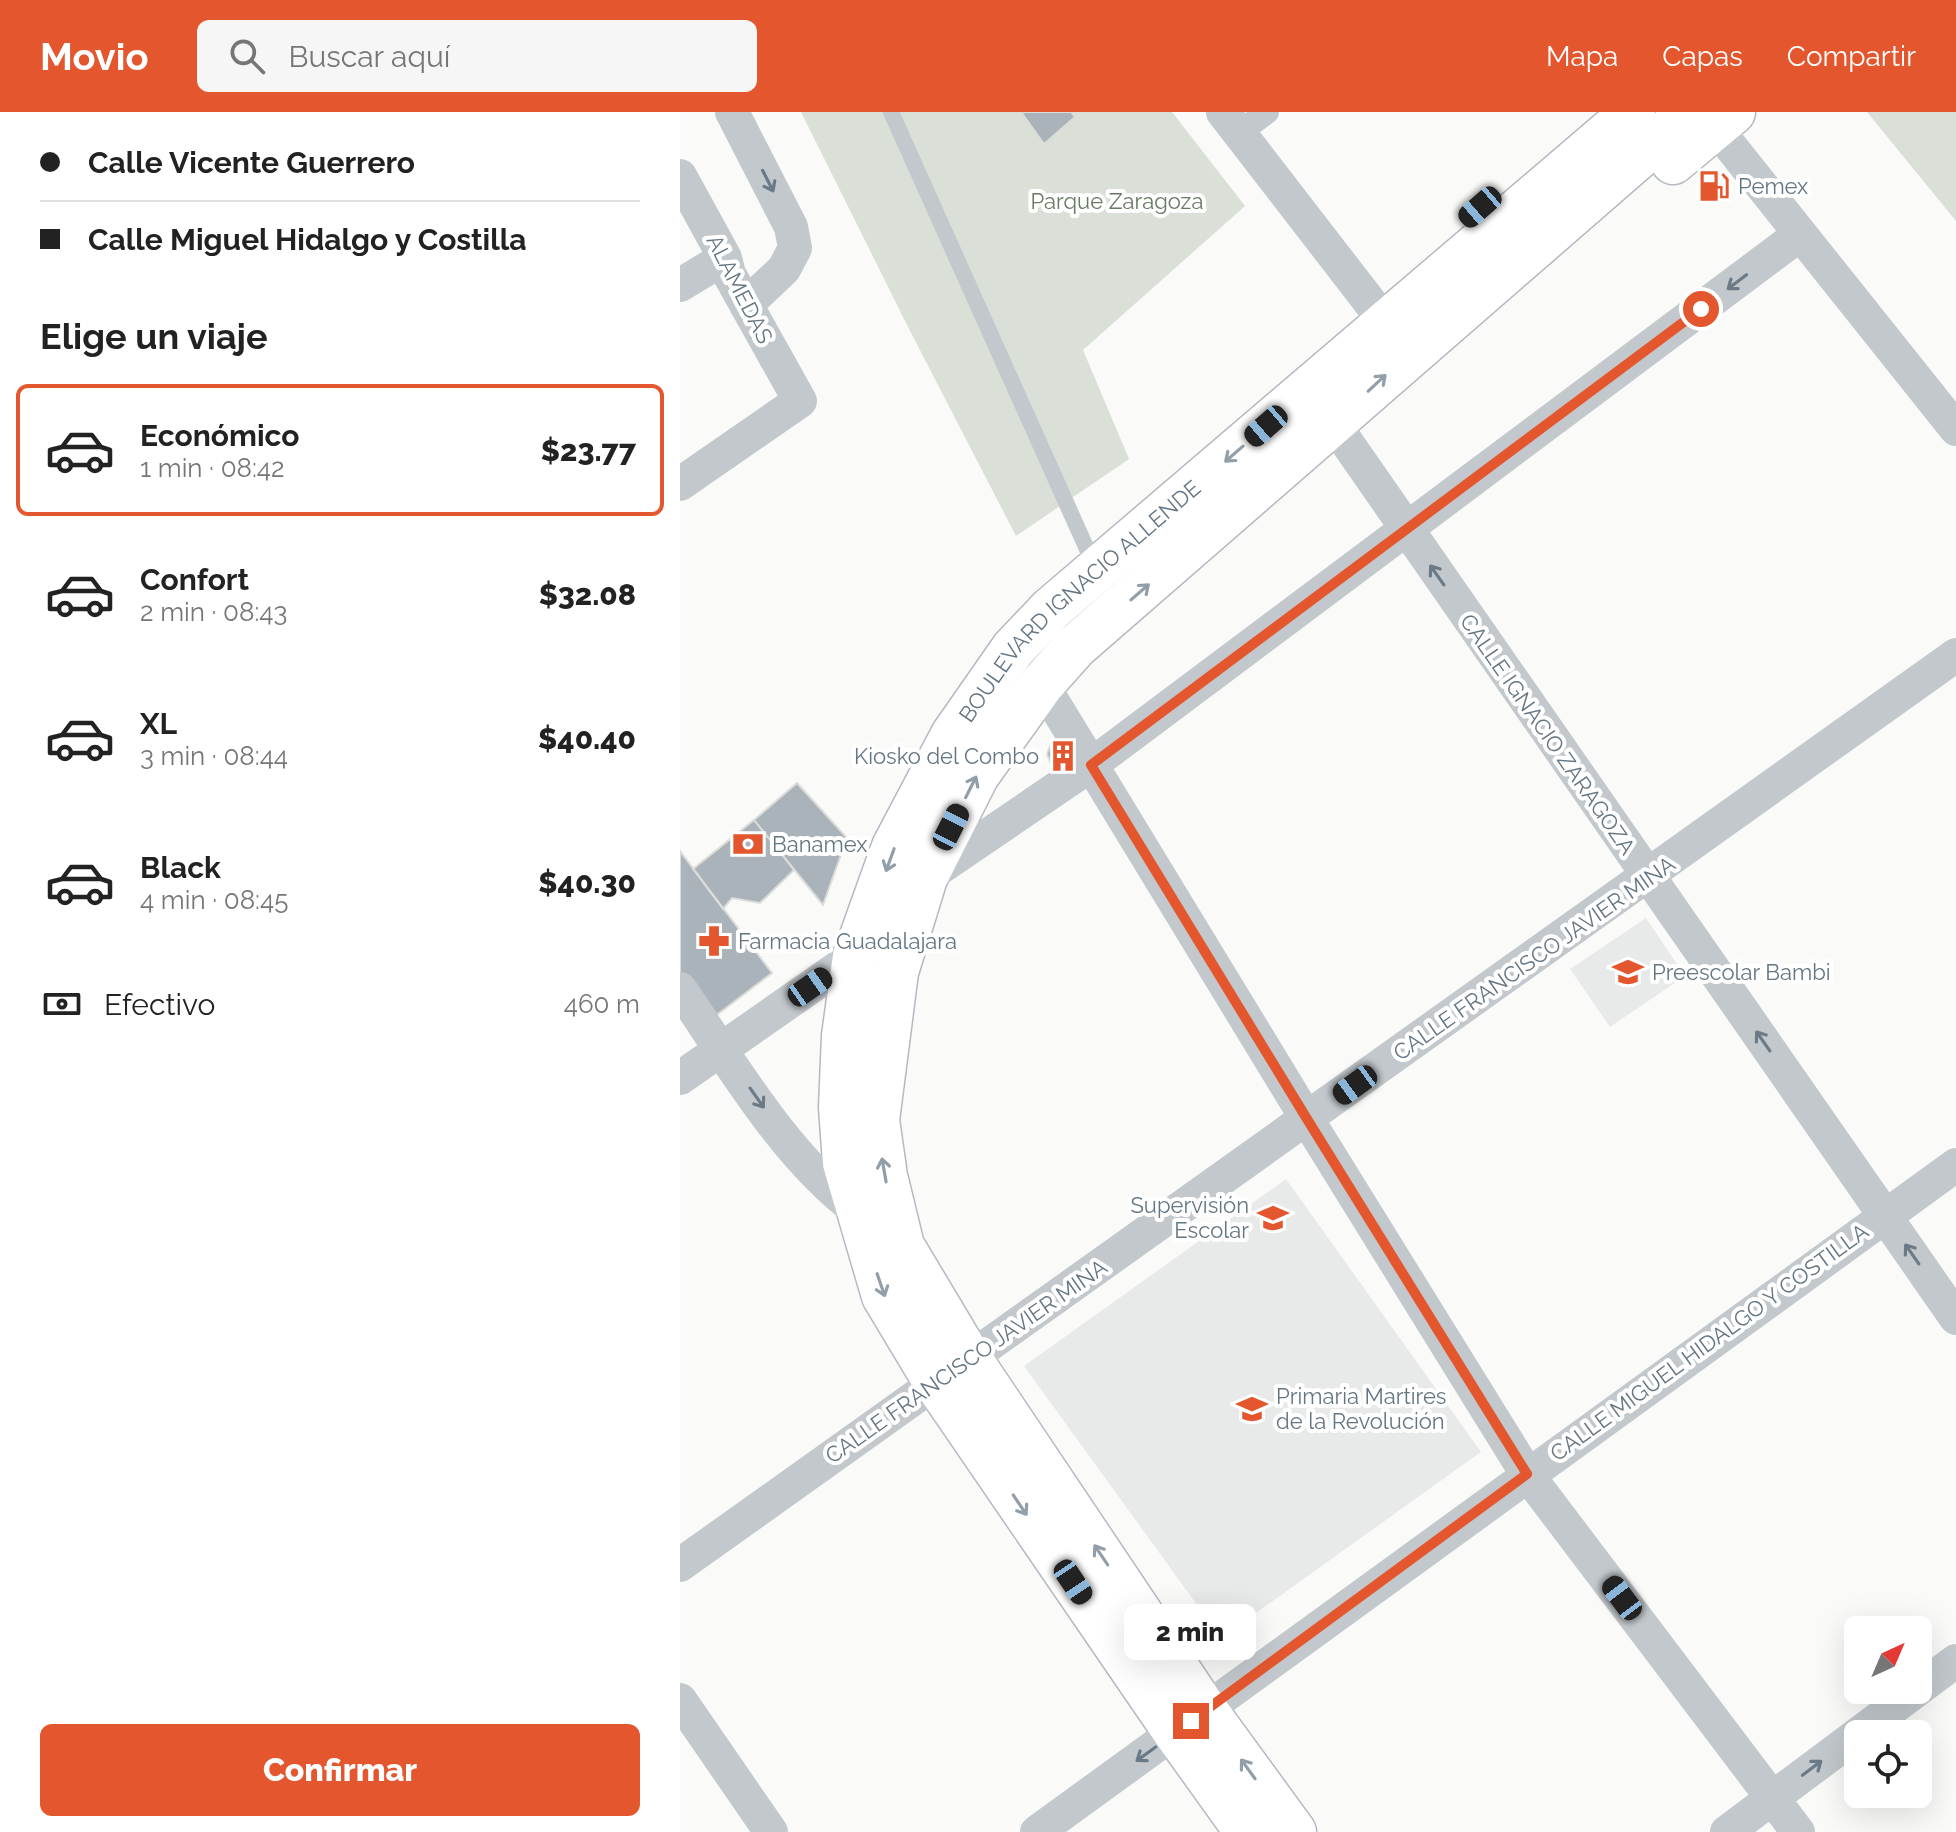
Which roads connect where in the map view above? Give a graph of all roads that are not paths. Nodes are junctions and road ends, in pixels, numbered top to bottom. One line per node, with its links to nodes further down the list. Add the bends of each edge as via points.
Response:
1 (732, 112): 12 (street, one-way to 12, via 791,227 795,248 784,269)
2 (891, 112): 18 (lane)
3 (1267, 112): 7 (street)
4 (1590, 112): 13 (main road, BOULEVARD IGNACIO ALLENDE, via 1436,245)
5 (1633, 112): 13 (main road, BOULEVARD IGNACIO ALLENDE)
6 (1713, 117): 9 (street); 13 (main road, BOULEVARD IGNACIO ALLENDE)
7 (1231, 123): 13 (street)
8 (680, 176): 10 (street, ALAMEDAS)
9 (1799, 235): 15 (street); 17 (street, one-way to 17)
10 (725, 258): 11 (street); 12 (street, ALAMEDAS)
11 (680, 285)
12 (746, 305): 16 (street, ALAMEDAS, via 800,401)
13 (1398, 338): 14 (main road, BOULEVARD IGNACIO ALLENDE, one-way to 13); 18 (main road, BOULEVARD IGNACIO ALLENDE, one-way to 18)
14 (1334, 424): 17 (street, CALLE IGNACIO ZARAGOZA); 20 (main road, BOULEVARD IGNACIO ALLENDE, one-way to 14, via 1075,647)
15 (1956, 429)
16 (680, 484)
17 (1405, 530): 21 (street); 22 (street, CALLE IGNACIO ZARAGOZA, one-way to 17)
18 (1097, 571): 24 (main road, BOULEVARD IGNACIO ALLENDE, one-way to 24, via 1013,649 953,735 894,847)
19 (1956, 655): 22 (street, CALLE FRANCISCO JAVIER MINA)
20 (1042, 684): 21 (street); 23 (main road, BOULEVARD IGNACIO ALLENDE, one-way to 20, via 977,775)
21 (1091, 765): 23 (street); 28 (street)
22 (1647, 877): 28 (street, CALLE FRANCISCO JAVIER MINA); 31 (street, CALLE IGNACIO ZARAGOZA, one-way to 22)
23 (925, 878): 33 (main road, BOULEVARD IGNACIO ALLENDE, one-way to 23, via 902,1246 877,1120 896,972)
24 (855, 956): 26 (street); 30 (main road, BOULEVARD IGNACIO ALLENDE, via 841,1107 845,1163)
25 (680, 989): 26 (street)
26 (722, 1049): 27 (street); 30 (street, one-way to 30, via 793,1149)
27 (680, 1078)
28 (1307, 1119): 33 (street, CALLE FRANCISCO JAVIER MINA); 34 (street)
29 (1956, 1165): 31 (street, CALLE MIGUEL HIDALGO Y COSTILLA)
30 (858, 1211): 33 (main road, BOULEVARD IGNACIO ALLENDE, one-way to 33, via 884,1296)
31 (1885, 1215): 32 (street, CALLE IGNACIO ZARAGOZA, one-way to 31); 34 (street, CALLE MIGUEL HIDALGO Y COSTILLA)
32 (1956, 1318)
33 (952, 1370): 35 (street, CALLE FRANCISCO JAVIER MINA); 40 (main road, BOULEVARD IGNACIO ALLENDE)
34 (1527, 1474): 40 (street, CALLE MIGUEL HIDALGO Y COSTILLA); 41 (street)
35 (680, 1565)
36 (1956, 1661): 37 (street)
37 (1932, 1679)
38 (680, 1700): 42 (street)
39 (1898, 1704): 41 (street, one-way to 39)
40 (1191, 1721): 43 (street, CALLE MIGUEL HIDALGO Y COSTILLA, one-way to 43); 44 (main road, BOULEVARD IGNACIO ALLENDE); 45 (main road, BOULEVARD IGNACIO ALLENDE, one-way to 40)
41 (1774, 1797): 46 (street); 47 (street)
42 (771, 1832)
43 (1037, 1832)
44 (1247, 1832)
45 (1294, 1832)
46 (1727, 1832)
47 (1798, 1832)

